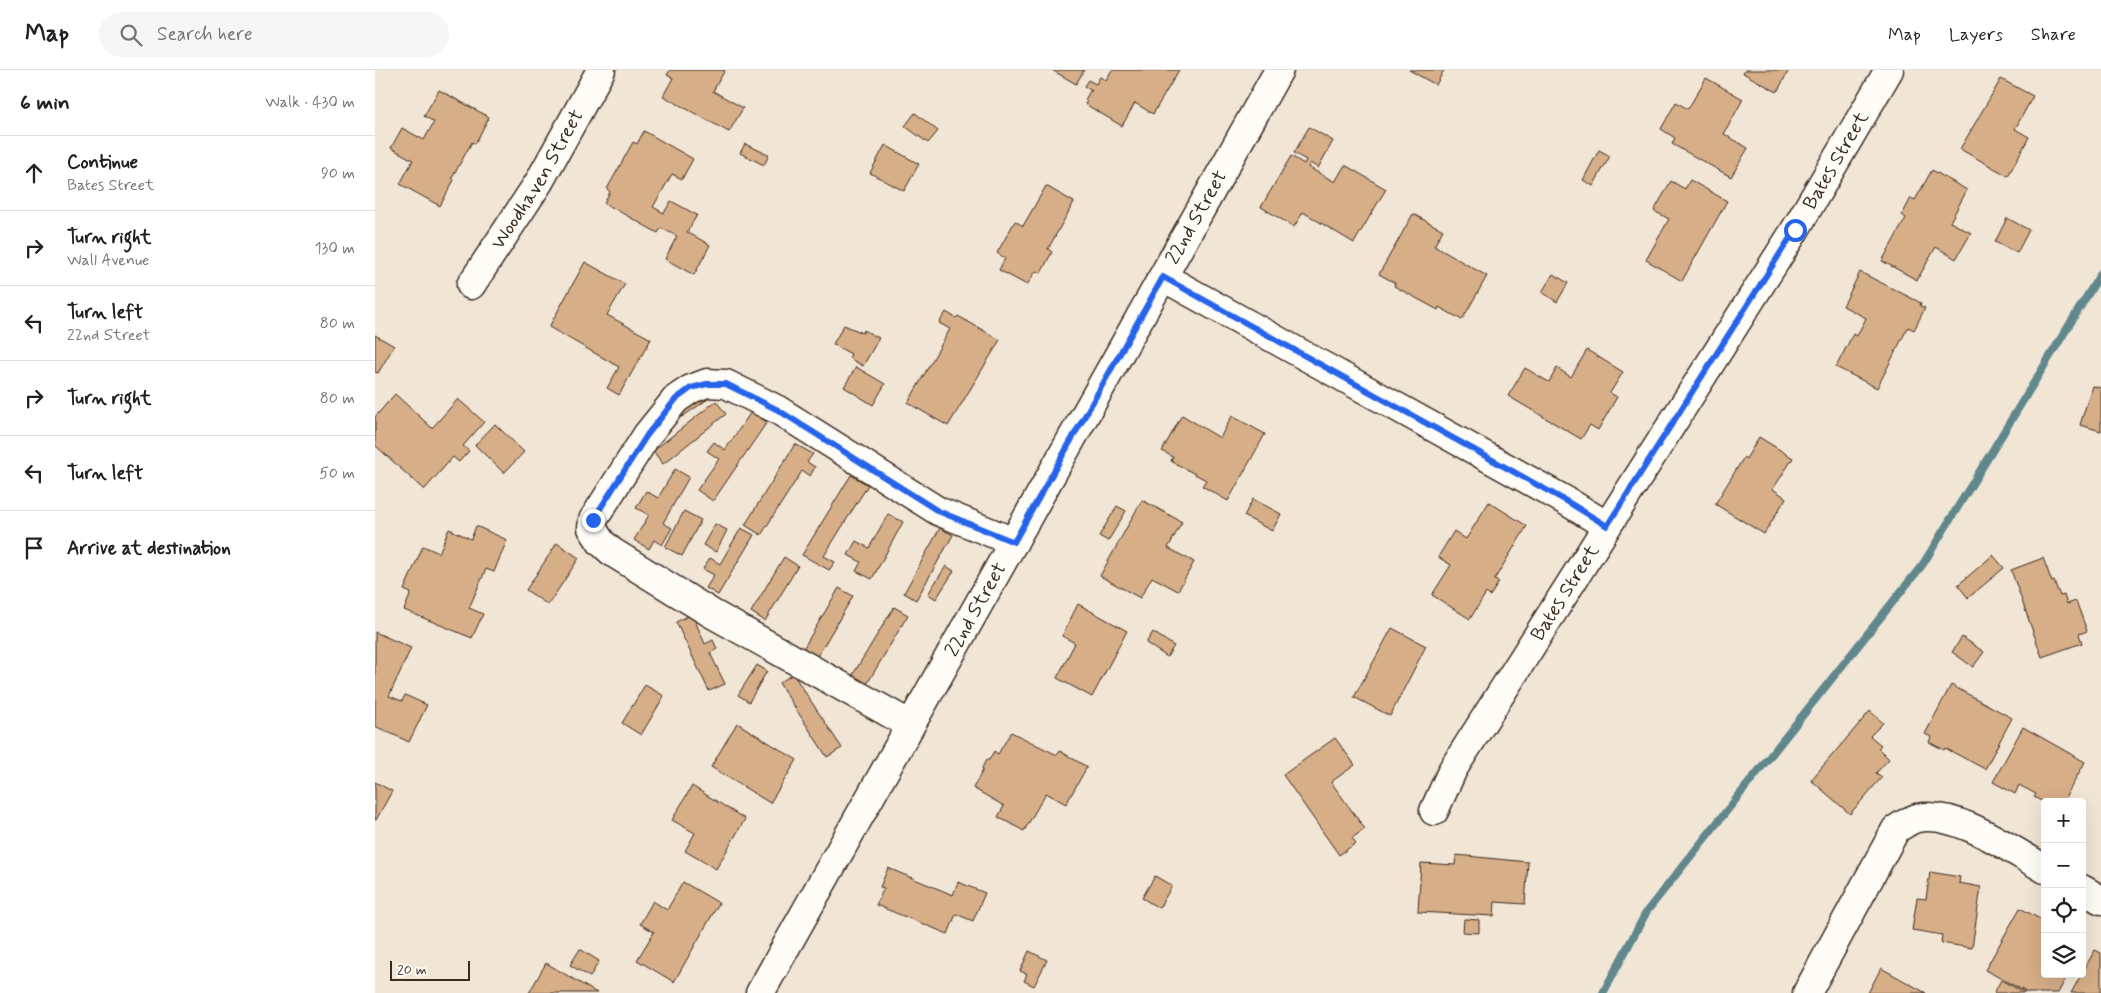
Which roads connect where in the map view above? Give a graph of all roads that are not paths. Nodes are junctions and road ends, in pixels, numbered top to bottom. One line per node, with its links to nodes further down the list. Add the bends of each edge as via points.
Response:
1 (601, 70): 5 (street, Woodhaven Street, via 539,182)
2 (1279, 70): 4 (street, 22nd Street)
3 (1889, 70): 6 (street, Bates Street, via 1795,230)
4 (1163, 277): 6 (street); 7 (street, 22nd Street)
5 (471, 285)
6 (1607, 526): 9 (street, Bates Street, via 1453,769)
7 (1014, 542): 8 (street, 22nd Street); 8 (street, via 938,511 778,410 726,384 691,388 676,399 647,435 593,520 592,528 612,552 711,614)
8 (909, 724): 13 (street, 22nd Street)
9 (1434, 811)
10 (2041, 866): 14 (street, via 1960,822 1937,816 1915,818 1896,829)
11 (2086, 891): 12 (street)
12 (2101, 900)
13 (760, 993)
14 (1807, 993)

